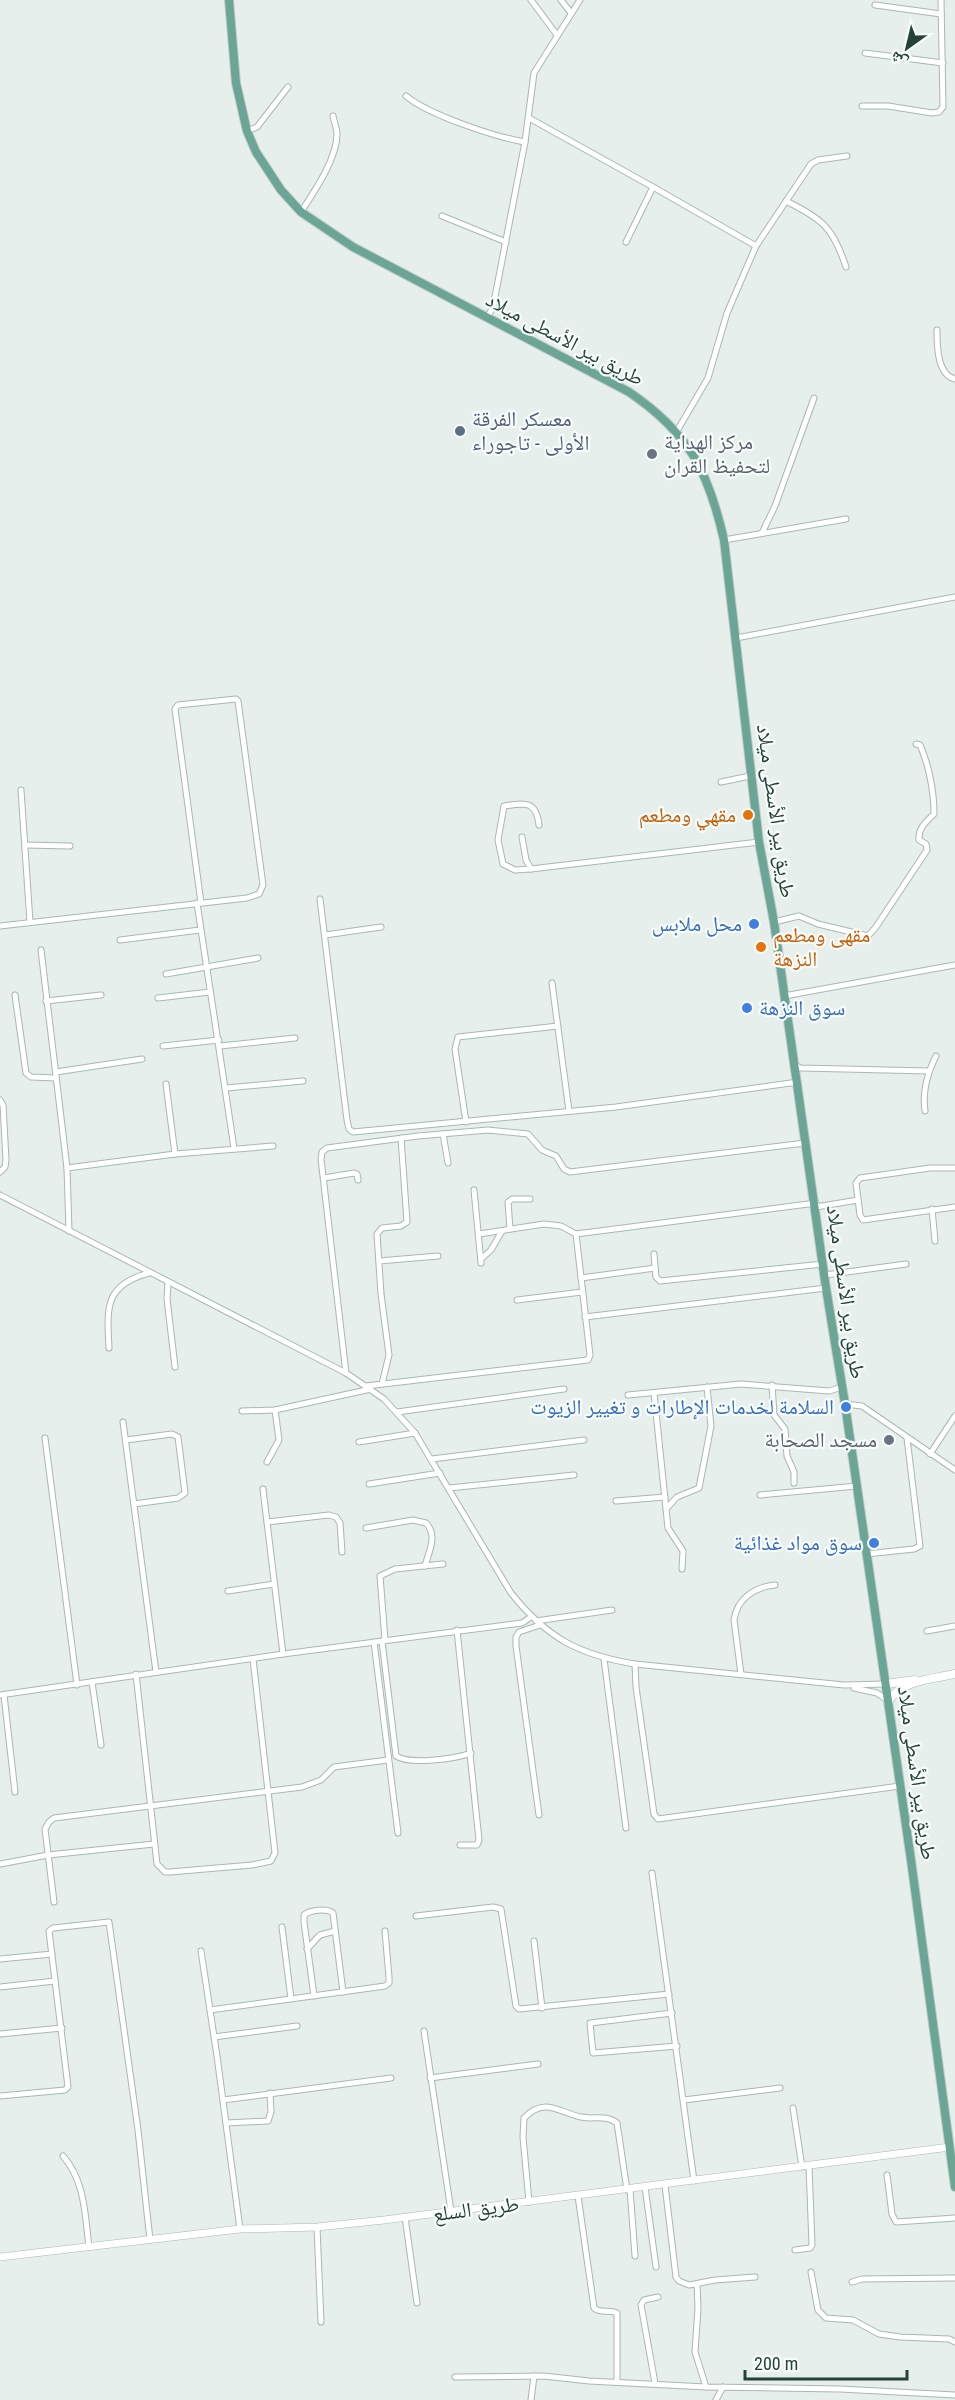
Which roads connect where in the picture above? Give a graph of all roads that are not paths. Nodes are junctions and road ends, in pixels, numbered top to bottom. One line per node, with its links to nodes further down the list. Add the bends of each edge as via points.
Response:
1 (229, 0): 17 (main road, طريق بير الأسطى ميلاد, via 236,83)
2 (531, 0): 9 (street)
3 (561, 0): 7 (street)
4 (579, 0): 7 (street)
5 (941, 0): 8 (street)
6 (875, 5): 8 (street)
7 (571, 12): 9 (street)
8 (941, 14): 11 (street)
9 (557, 35): 16 (street, via 534,73)
10 (865, 53): 11 (street)
11 (943, 63): 14 (street, via 944,102 939,112)
12 (288, 87): 17 (street, via 257,127)
13 (406, 96): 18 (street, via 480,130)
14 (862, 106)
15 (333, 116): 22 (street, via 335,145 317,189)
16 (529, 118): 18 (street); 20 (street)
17 (247, 131): 22 (main road, طريق بير الأسطى ميلاد, via 267,170)
18 (525, 142): 24 (street)
19 (847, 156): 21 (street, via 814,161)
20 (653, 187): 25 (street); 26 (street)
21 (786, 201): 26 (street); 27 (street, via 819,219 838,244)
22 (301, 212): 28 (main road, طريق بير الأسطى ميلاد, via 353,247)
23 (442, 216): 24 (street)
24 (506, 242): 28 (street, via 493,307)
25 (626, 242)
26 (756, 246): 32 (street, via 727,313 708,378)
27 (846, 267)
28 (487, 318): 32 (main road, طريق بير الأسطى ميلاد, via 608,379 651,406)
29 (937, 330): 30 (street, via 943,370)
30 (955, 379)
31 (814, 398): 34 (street)
32 (677, 431): 35 (main road, طريق بير الأسطى ميلاد, via 712,491)
33 (846, 519): 34 (street)
34 (762, 533): 35 (street)
35 (724, 540): 37 (main road, طريق بير الأسطى ميلاد)
36 (955, 597): 37 (street)
37 (736, 638): 39 (main road, طريق بير الأسطى ميلاد)
38 (916, 744): 50 (street, via 924,753 934,796 934,814 919,834 927,850 876,927 868,936 799,916)
39 (750, 776): 40 (street); 44 (main road, طريق بير الأسطى ميلاد)
40 (721, 782)
41 (21, 790): 45 (street)
42 (539, 825): 47 (street, via 537,812 531,806 504,806 498,831 502,861 513,870)
43 (522, 837): 47 (street)
44 (759, 842): 47 (street); 50 (main road, طريق بير الأسطى ميلاد)
45 (25, 845): 46 (street); 51 (street)
46 (70, 846)
47 (531, 869)
48 (320, 899): 55 (street)
49 (199, 903): 49 (street, via 176,709 178,705 236,699 263,889 256,896); 51 (street); 54 (street)
50 (774, 921): 66 (main road, طريق بير الأسطى ميلاد)
51 (30, 922): 52 (street)
52 (0, 926)
53 (381, 927): 55 (street)
54 (200, 930): 56 (street); 60 (street)
55 (325, 935): 85 (street, via 349,1129 358,1133)
56 (120, 940)
57 (41, 950): 68 (street)
58 (258, 958): 60 (street)
59 (955, 965): 66 (street)
60 (206, 969): 61 (street); 63 (street)
61 (166, 974)
62 (552, 983): 69 (street)
63 (210, 992): 67 (street); 71 (street)
64 (15, 995): 77 (street, via 26,1073 31,1077)
65 (101, 995): 68 (street)
66 (784, 996): 75 (main road, طريق بير الأسطى ميلاد)
67 (158, 998)
68 (46, 1001): 77 (street)
69 (558, 1026): 84 (street); 85 (street, via 458,1037 455,1049)
70 (295, 1038): 71 (street)
71 (220, 1043): 72 (street); 81 (street)
72 (163, 1046)
73 (936, 1056): 76 (street)
74 (142, 1059): 77 (street)
75 (794, 1065): 76 (street); 79 (main road, طريق بير الأسطى ميلاد)
76 (929, 1071): 83 (street)
77 (56, 1075): 93 (street)
78 (303, 1081): 81 (street)
79 (798, 1082): 84 (street); 88 (main road, طريق بير الأسطى ميلاد)
80 (166, 1084): 91 (street)
81 (226, 1088): 90 (street)
82 (0, 1100): 95 (street, via 6,1160)
83 (925, 1111)
84 (569, 1112): 85 (street)
85 (466, 1122)
86 (443, 1134): 87 (street); 88 (street, via 488,1130 525,1133 570,1172); 92 (street)
87 (400, 1138): 96 (street, via 327,1148 321,1155); 113 (street, via 407,1222 379,1230)
88 (806, 1143): 102 (main road, طريق بير الأسطى ميلاد)
89 (273, 1146): 90 (street)
90 (234, 1148): 91 (street)
91 (175, 1154): 93 (street)
92 (448, 1163)
93 (67, 1168): 107 (street)
94 (955, 1168): 101 (street, via 858,1179)
95 (0, 1172)
96 (324, 1178): 97 (street, via 354,1173); 127 (street)
97 (358, 1180)
98 (474, 1190): 108 (street)
99 (0, 1195): 107 (street)
100 (530, 1199): 105 (street, via 508,1202)
101 (858, 1200): 102 (street); 104 (street, via 860,1215 865,1220)
102 (816, 1205): 109 (street); 114 (main road, طريق بير الأسطى ميلاد)
103 (955, 1207): 104 (street)
104 (932, 1209): 110 (street)
105 (510, 1229): 106 (street); 109 (street, via 553,1224)
106 (502, 1230): 108 (street); 108 (street, via 481,1261)
107 (69, 1231): 117 (street)
108 (479, 1234)
109 (576, 1234): 119 (street)
110 (935, 1240)
111 (654, 1254): 116 (street)
112 (438, 1256): 113 (street)
113 (379, 1261): 128 (street, via 389,1355)
114 (824, 1264): 116 (street, via 664,1281 657,1279); 118 (main road, طريق بير الأسطى ميلاد)
115 (906, 1264): 118 (street)
116 (655, 1268): 119 (street)
117 (148, 1273): 120 (street); 125 (street, via 122,1284 111,1299)
118 (825, 1275): 121 (main road, طريق بير الأسطى ميلاد)
119 (581, 1278): 122 (street)
120 (168, 1283): 126 (street); 127 (street)
121 (826, 1288): 124 (street); 131 (main road, طريق بير الأسطى ميلاد)
122 (582, 1292): 123 (street); 124 (street)
123 (517, 1300)
124 (585, 1317): 128 (street, via 588,1360)
125 (109, 1348)
126 (175, 1367)
127 (346, 1373): 132 (street)
128 (382, 1384): 132 (street)
129 (772, 1385): 130 (street); 131 (street, via 829,1391); 154 (street, via 774,1414 785,1429)
130 (707, 1387): 134 (street); 163 (street, via 711,1426 699,1488 677,1497)
131 (842, 1387): 136 (main road, طريق بير الأسطى ميلاد)
132 (369, 1388): 137 (street); 139 (street)
133 (564, 1389): 139 (street)
134 (654, 1393): 135 (street); 160 (street)
135 (628, 1395)
136 (846, 1404): 144 (street, via 862,1406); 156 (main road, طريق بير الأسطى ميلاد)
137 (275, 1410): 138 (street); 150 (street, via 279,1440)
138 (242, 1411)
139 (397, 1412): 142 (street)
140 (955, 1416): 148 (street)
141 (123, 1422): 145 (street)
142 (415, 1432): 147 (street); 149 (street)
143 (45, 1438): 192 (street)
144 (907, 1438): 148 (street); 167 (street, via 920,1546)
145 (126, 1440): 162 (street); 162 (street, via 172,1434 178,1437 184,1493 178,1498)
146 (584, 1440): 149 (street)
147 (359, 1442)
148 (930, 1454): 151 (street)
149 (432, 1459): 152 (street)
150 (267, 1462)
151 (955, 1470)
152 (440, 1473): 155 (street); 157 (street)
153 (574, 1475): 157 (street)
154 (794, 1482)
155 (369, 1484)
156 (857, 1486): 159 (street); 167 (main road, طريق بير الأسطى ميلاد)
157 (449, 1488): 175 (street, via 497,1573)
158 (263, 1489): 164 (street)
159 (760, 1495)
160 (664, 1497): 161 (street); 163 (street)
161 (616, 1502)
162 (134, 1504): 185 (street)
163 (666, 1509): 170 (street, via 669,1533 683,1551)
164 (267, 1522): 166 (street, via 336,1517); 171 (street)
165 (366, 1528): 169 (street, via 413,1520 426,1523 433,1537)
166 (342, 1552)
167 (866, 1554): 191 (main road, طريق بير الأسطى ميلاد)
168 (443, 1564): 169 (street)
169 (425, 1566): 179 (street, via 395,1569 380,1576)
170 (682, 1569)
171 (274, 1584): 173 (street); 181 (street)
172 (775, 1585): 187 (street, via 751,1592 735,1612)
173 (228, 1591)
174 (612, 1610): 175 (street)
175 (536, 1621): 177 (street); 183 (street, via 567,1644); 203 (street, via 519,1632 516,1646)
176 (955, 1626): 178 (street)
177 (457, 1630): 179 (street); 197 (street)
178 (927, 1631)
179 (384, 1641): 180 (street); 197 (street, via 396,1756 407,1761)
180 (374, 1642): 181 (street); 198 (street)
181 (282, 1654): 182 (street)
182 (253, 1659): 185 (street); 201 (street)
183 (604, 1659): 184 (street); 204 (street)
184 (635, 1664): 187 (street); 199 (street, via 654,1814 658,1819)
185 (156, 1672): 186 (street)
186 (136, 1674): 190 (street); 202 (street)
187 (741, 1674): 193 (street)
188 (955, 1674): 189 (main road)
189 (919, 1681): 191 (main road); 195 (main road, via 897,1691)
190 (92, 1682): 192 (street); 196 (street)
191 (885, 1684): 193 (street); 195 (main road, طريق بير الأسطى ميلاد)
192 (77, 1685): 194 (street)
193 (844, 1685): 195 (street, via 877,1693)
194 (2, 1695): 200 (street)
195 (888, 1702): 199 (main road, طريق بير الأسطى ميلاد)
196 (100, 1745)
197 (471, 1753): 207 (street, via 479,1840 477,1845)
198 (388, 1760): 201 (street, via 334,1767 316,1783); 205 (street)
199 (900, 1786): 246 (main road, طريق بير الأسطى ميلاد)
200 (15, 1792)
201 (268, 1792): 202 (street); 206 (street, via 275,1852 271,1861 165,1872 156,1864)
202 (150, 1804): 206 (street); 208 (street, via 54,1818 45,1829)
203 (539, 1815)
204 (626, 1828)
205 (398, 1833)
206 (154, 1844): 208 (street)
207 (460, 1845)
208 (48, 1855): 209 (street); 211 (street)
209 (0, 1864)
210 (652, 1873): 224 (street)
211 (54, 1902)
212 (417, 1916): 227 (street, via 501,1909 516,2006 522,2010)
213 (282, 1927): 226 (street)
214 (335, 1931): 217 (street, via 320,1935); 217 (street, via 331,1911 308,1912 304,1922); 223 (street)
215 (385, 1931): 223 (street, via 389,1983)
216 (534, 1941): 227 (street)
217 (308, 1949): 225 (street)
218 (201, 1951): 228 (street)
219 (52, 1954): 220 (street); 221 (street); 262 (street, via 51,1929 110,1923)
220 (0, 1959)
221 (55, 1981): 222 (street); 231 (street)
222 (0, 1987)
223 (343, 1992): 225 (street)
224 (669, 1995): 227 (street); 229 (street)
225 (314, 1996): 226 (street)
226 (291, 1999): 228 (street)
227 (542, 2008)
228 (210, 2010): 234 (street)
229 (672, 2013): 235 (street); 235 (street, via 590,2023 593,2053)
230 (297, 2026): 234 (street)
231 (62, 2028): 233 (street); 241 (street, via 67,2089)
232 (424, 2031): 238 (street)
233 (0, 2034)
234 (214, 2037): 242 (street)
235 (677, 2046): 243 (street)
236 (538, 2064): 238 (street)
237 (391, 2078): 240 (street)
238 (430, 2078): 257 (street)
239 (780, 2088): 243 (street)
240 (270, 2093): 242 (street); 245 (street, via 268,2121)
241 (0, 2096)
242 (223, 2100): 245 (street)
243 (684, 2100): 250 (street)
244 (793, 2108): 248 (street)
245 (226, 2123): 261 (street)
246 (950, 2147): 248 (street, طريق السلع); 253 (main road, طريق بير الأسطى ميلاد)
247 (63, 2156): 263 (street, via 82,2194)
248 (806, 2167): 250 (street, طريق السلع); 264 (street, via 812,2245)
249 (887, 2175): 259 (street, via 896,2222)
250 (694, 2181): 251 (street, طريق السلع)
251 (665, 2185): 252 (street, طريق السلع); 272 (street, via 676,2277 683,2284)
252 (645, 2187): 254 (street, طريق السلع); 267 (street)
253 (955, 2187)
254 (629, 2189): 255 (street, طريق السلع); 256 (street, via 617,2123 604,2117 578,2117 549,2107 524,2118); 265 (street)
255 (578, 2196): 256 (street, طريق السلع); 279 (street, via 594,2308 617,2313)
256 (529, 2202): 257 (street, طريق السلع)
257 (451, 2211): 258 (street, طريق السلع)
258 (405, 2217): 260 (street, طريق السلع); 274 (street)
259 (955, 2218)
260 (317, 2227): 261 (street, طريق السلع); 275 (street)
261 (240, 2229): 262 (street, طريق السلع)
262 (150, 2240): 263 (street, طريق السلع)
263 (89, 2247): 266 (street, طريق السلع)
264 (795, 2250)
265 (635, 2256)
266 (0, 2257)
267 (656, 2267)
268 (812, 2272): 276 (street, via 818,2310 826,2318 853,2320 879,2334)
269 (755, 2277): 272 (street)
270 (955, 2278): 271 (street)
271 (852, 2282)
272 (697, 2284): 281 (street, via 695,2352)
273 (658, 2297): 280 (street, via 644,2300 641,2305)
274 (417, 2303)
275 (321, 2322)
276 (955, 2342)
277 (534, 2376): 278 (street); 279 (street); 284 (street)
278 (455, 2377)
279 (617, 2382): 280 (street)
280 (655, 2383): 281 (street)
281 (706, 2387): 282 (street)
282 (723, 2387): 283 (street); 285 (street)
283 (955, 2395)
284 (531, 2400)
285 (716, 2400)

